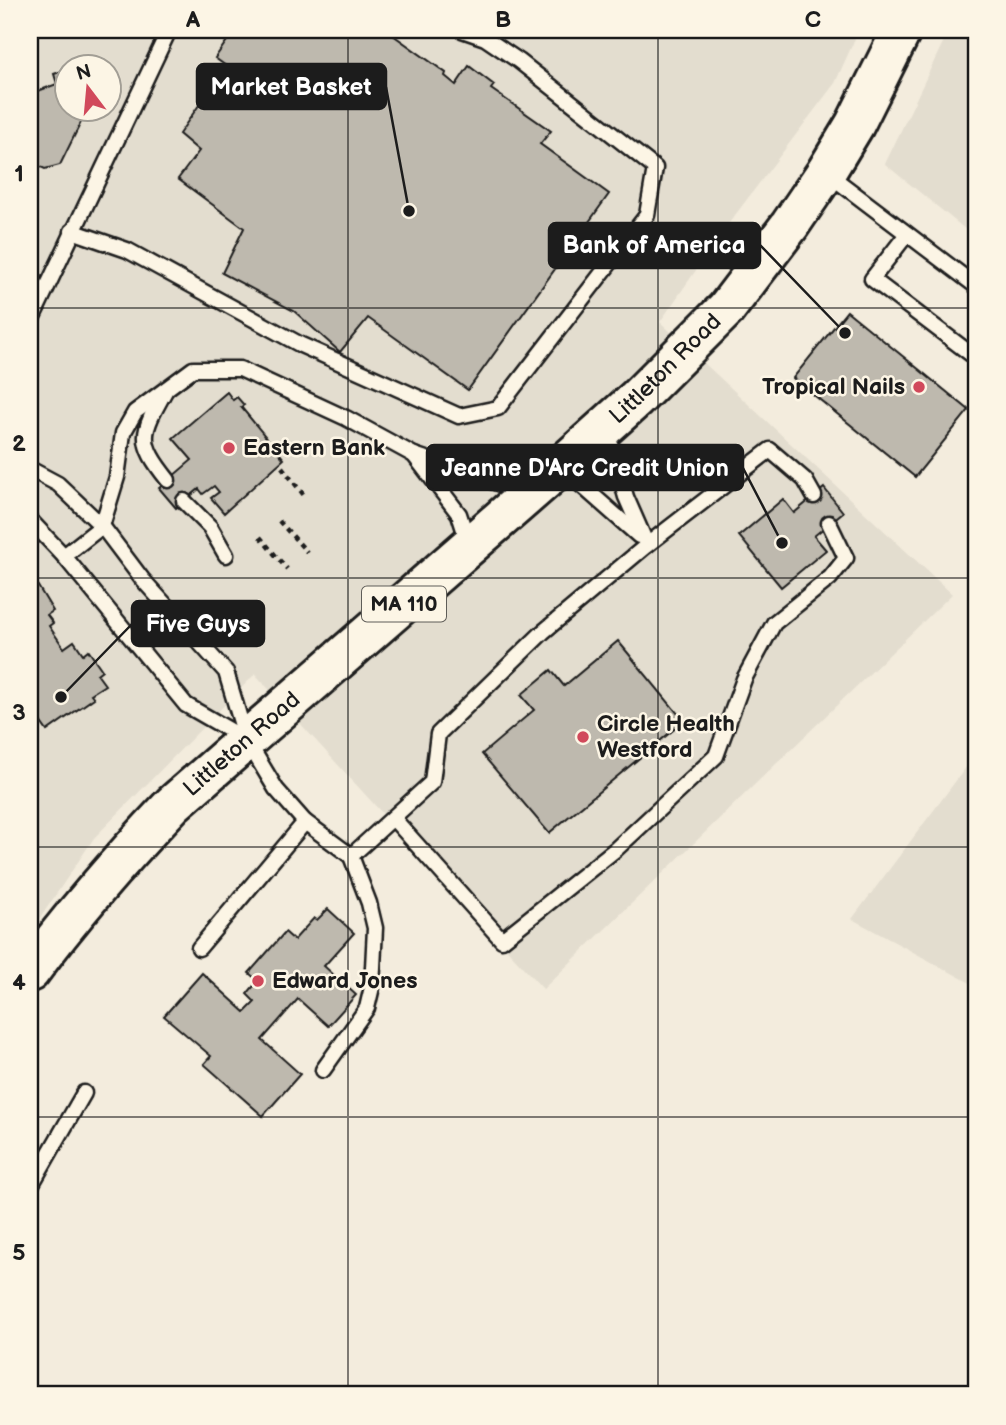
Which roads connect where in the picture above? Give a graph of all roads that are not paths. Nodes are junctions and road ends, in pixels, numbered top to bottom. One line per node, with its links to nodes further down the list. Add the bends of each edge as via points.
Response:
1 (169, 30): 5 (lane)
2 (461, 30): 5 (lane, via 485,38 519,61 655,168 647,215 498,408 459,416 301,345 127,250)
3 (902, 30): 4 (main road, Littleton Road / MA 110)
4 (826, 172): 6 (lane); 11 (main road, Littleton Road / MA 110, via 726,309)
5 (72, 231): 8 (lane)
6 (907, 234): 7 (lane); 9 (lane, via 872,279)
7 (976, 286)
8 (30, 323)
9 (976, 358)
10 (167, 387): 12 (lane, via 193,369 240,369); 15 (lane, via 152,415 145,442 149,457); 21 (lane, via 135,412 123,433 117,477)
11 (605, 426): 13 (main road, Littleton Road / MA 110); 22 (lane, via 626,496)
12 (414, 455): 16 (lane); 23 (lane, via 459,514)
13 (561, 467): 16 (main road, Littleton Road / MA 110); 22 (lane)
14 (30, 469): 21 (lane, via 58,484)
15 (168, 480)
16 (529, 493): 23 (main road, Littleton Road / MA 110)
17 (814, 496): 22 (lane, via 805,480 770,450)
18 (184, 501): 24 (lane, via 210,527)
19 (30, 520): 25 (lane)
20 (829, 523): 27 (lane, via 846,558 830,579 774,623 744,679 716,755 616,849 502,940)
21 (102, 526): 25 (lane); 26 (lane, via 142,579 226,672)
22 (648, 545): 27 (lane, via 543,632 438,734 432,782)
23 (470, 547): 26 (main road, Littleton Road / MA 110)
24 (226, 555)
25 (64, 556): 26 (lane, via 186,705)
26 (246, 739): 28 (lane, via 276,789); 31 (main road, Littleton Road / MA 110, via 118,861)
27 (393, 818): 29 (lane)
28 (305, 822): 29 (lane); 30 (lane)
29 (351, 856): 32 (lane, via 375,928 372,987 368,1008)
30 (199, 948)
31 (30, 972)
32 (323, 1070)
33 (84, 1093): 34 (lane)
34 (30, 1186)

